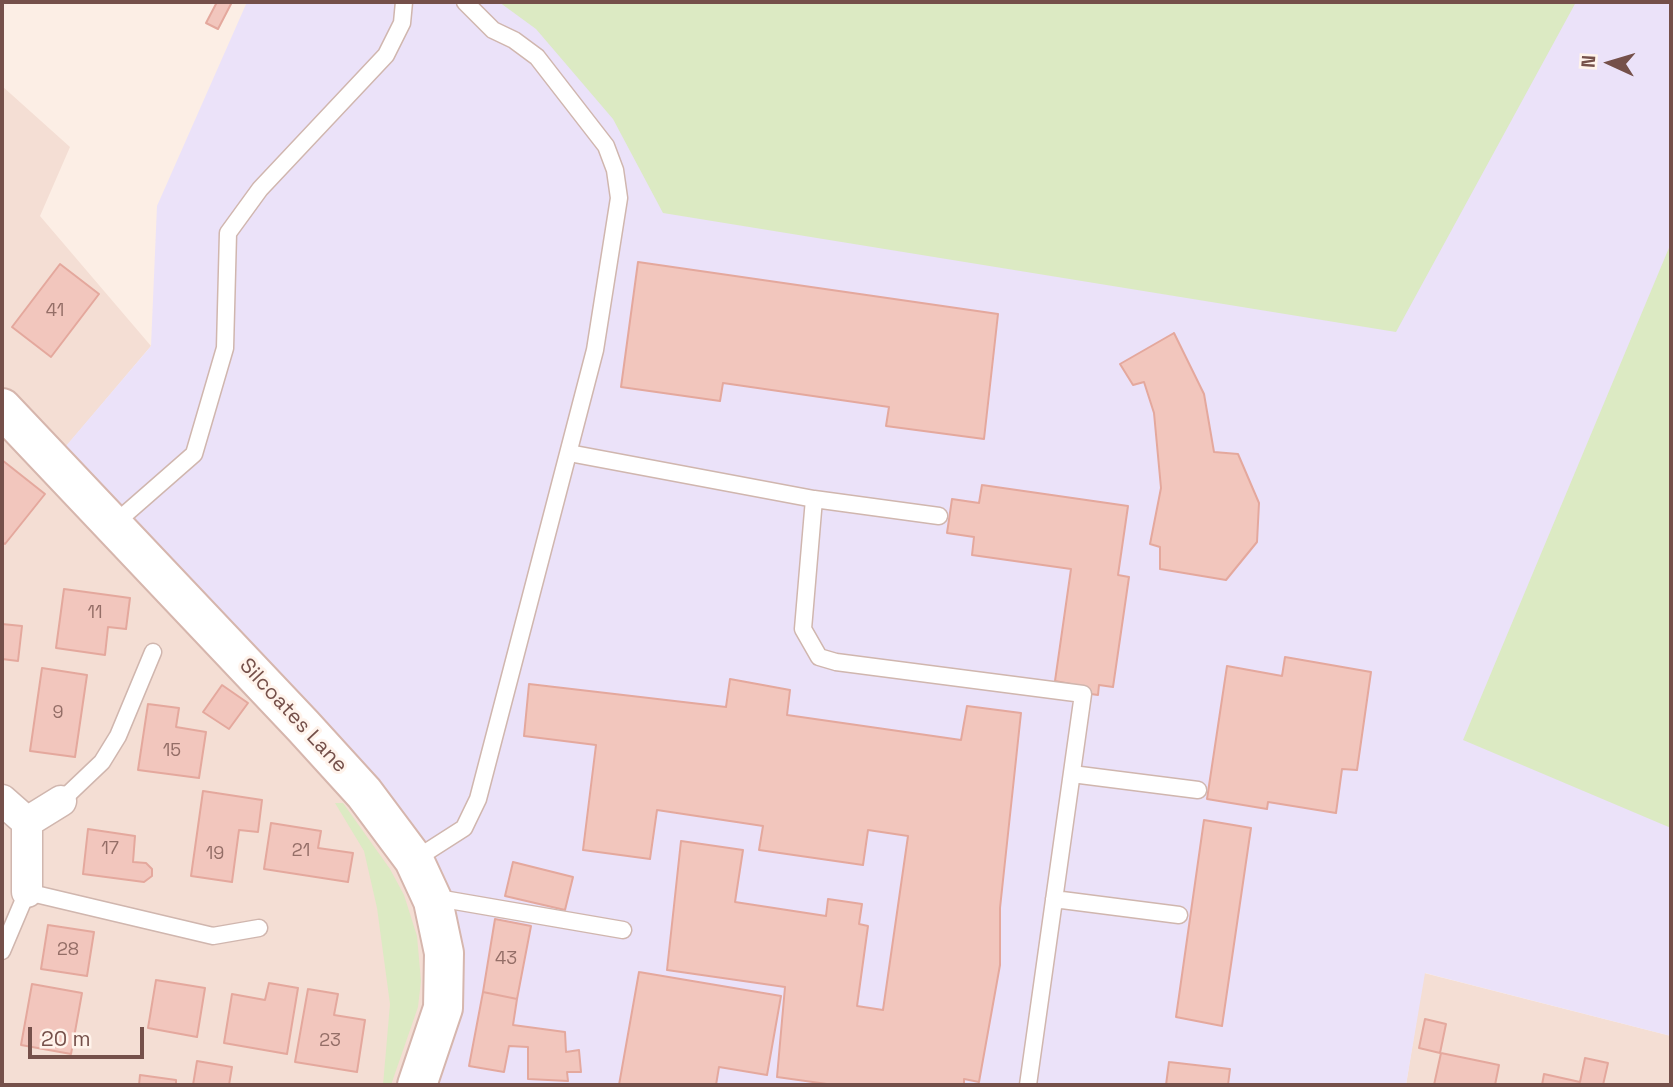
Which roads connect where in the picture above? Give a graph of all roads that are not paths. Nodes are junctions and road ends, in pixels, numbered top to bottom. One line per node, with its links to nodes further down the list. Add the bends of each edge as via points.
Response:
1 (404, 2): 7 (lane, via 402,23 386,55 260,189 228,233 225,348 194,454)
2 (465, 2): 4 (lane, via 493,30 537,57 606,146 615,170 619,198 598,337)
3 (2, 408): 7 (street, Silcoates Lane)
4 (569, 453): 5 (lane); 14 (lane, via 478,799 464,828)
5 (814, 499): 6 (lane); 9 (lane, via 803,629 819,657 836,663 1083,694)
6 (939, 516)
7 (114, 524): 14 (street, Silcoates Lane, via 364,793)
8 (153, 652): 12 (lane, via 118,736 102,762)
9 (1072, 774): 10 (lane); 16 (lane)
10 (1198, 790)
11 (2, 800): 13 (street)
12 (61, 802): 13 (street)
13 (27, 822): 15 (street)
14 (414, 860): 17 (street, Silcoates Lane)
15 (27, 892): 19 (lane, via 213,936); 21 (lane)
16 (1054, 899): 18 (lane); 23 (lane)
17 (433, 901): 20 (lane); 22 (street, Silcoates Lane, via 444,953 443,1008)
18 (1179, 915)
19 (259, 928)
20 (623, 930)
21 (2, 951)
22 (417, 1085)
23 (1028, 1085)

